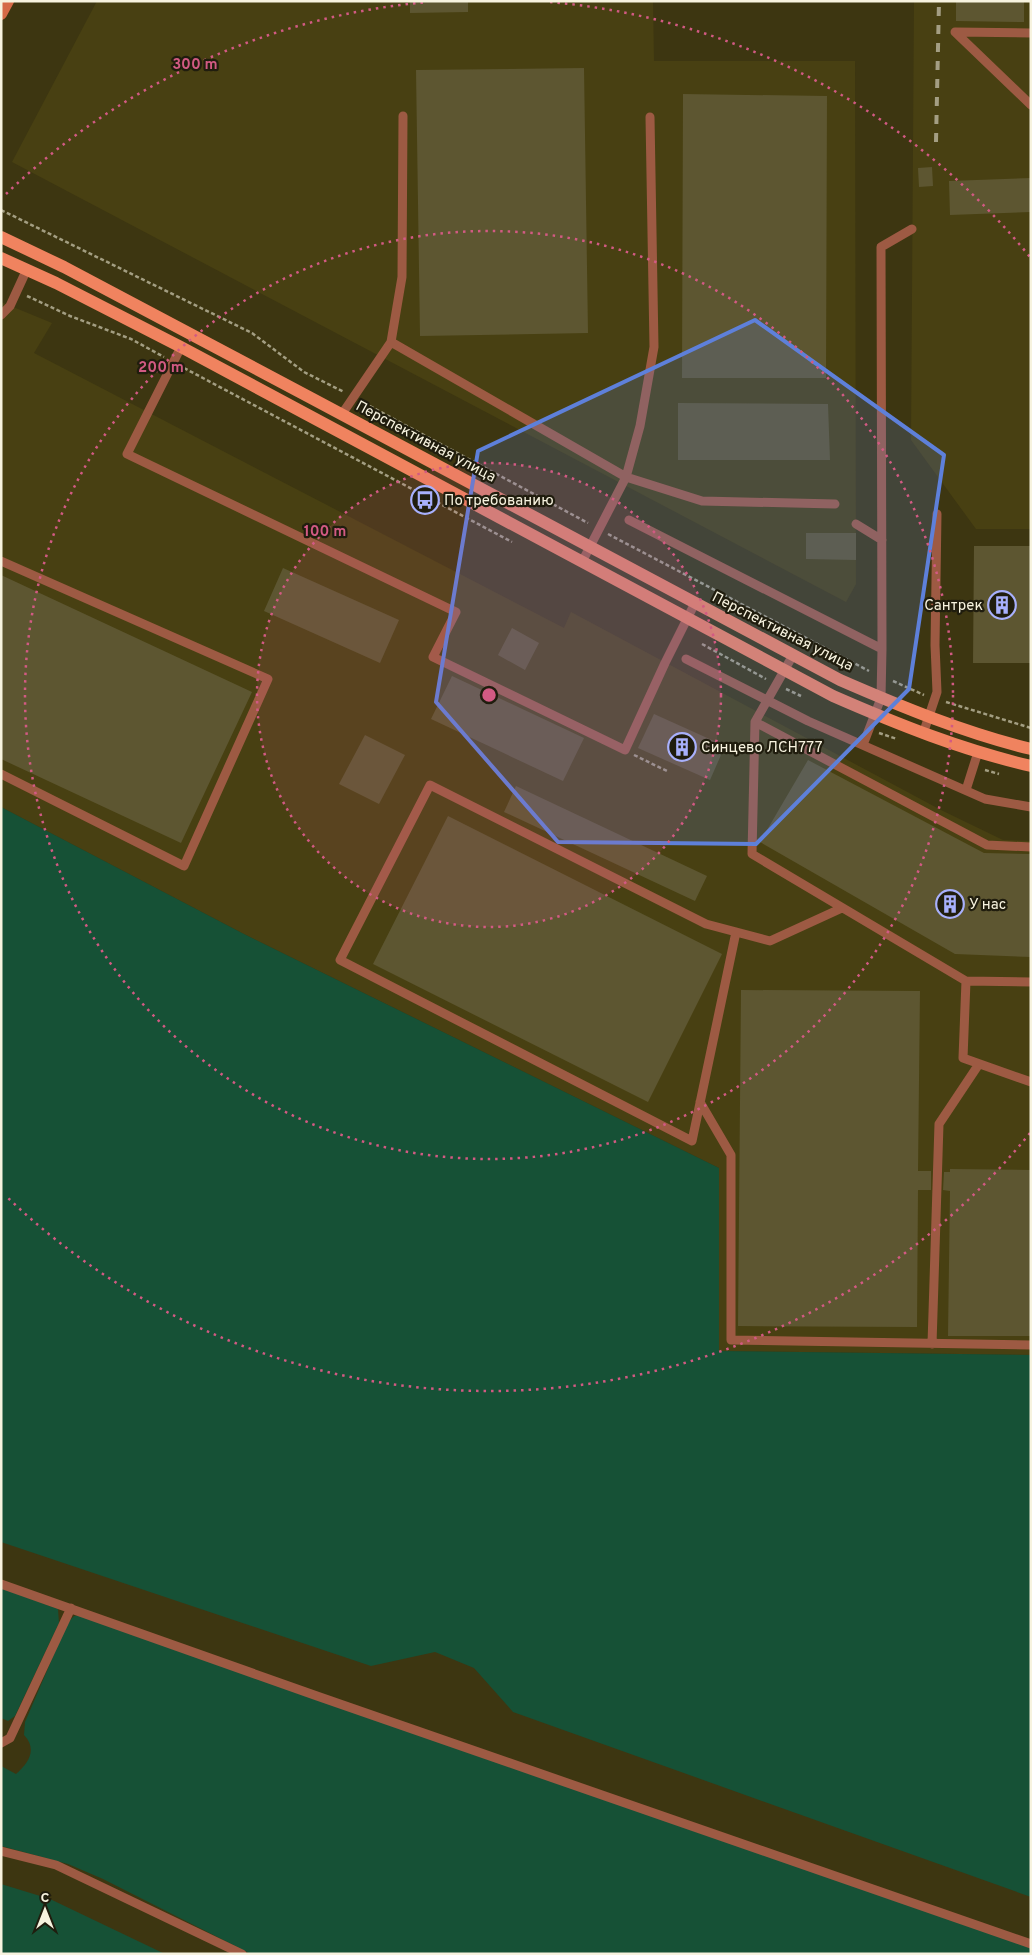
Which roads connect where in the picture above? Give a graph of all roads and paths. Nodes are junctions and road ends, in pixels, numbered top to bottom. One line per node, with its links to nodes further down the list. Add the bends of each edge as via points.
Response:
1 (8, 1): 2 (main road)
2 (1, 14)
3 (1031, 33): 4 (lane, via 955,32)
4 (1031, 104)
5 (403, 116): 13 (lane, via 402,277)
6 (650, 117): 17 (lane, via 654,347 640,426)
7 (1, 210): 15 (path, via 252,334 304,372)
8 (912, 229): 23 (lane, via 881,247)
9 (1, 236): 16 (main road, Перспективная улица)
10 (1, 258): 11 (main road)
11 (28, 269): 12 (lane, via 10,306); 14 (main road)
12 (1, 315)
13 (391, 342): 15 (lane); 17 (lane)
14 (181, 347): 26 (main road); 44 (lane, via 127,454 456,612 433,656)
15 (353, 397): 16 (lane); 22 (path)
16 (342, 414): 24 (main road, Перспективная улица)
17 (626, 476): 18 (lane, via 702,501); 22 (lane)
18 (835, 504)
19 (937, 514): 35 (lane, via 937,692)
20 (629, 520): 29 (lane)
21 (856, 524): 23 (lane)
22 (599, 529): 24 (lane); 33 (path)
23 (882, 540): 29 (lane)
24 (590, 547): 26 (lane); 27 (main road, Перспективная улица)
25 (1, 561): 48 (lane, via 268,679 184,866)
26 (582, 562): 28 (main road)
27 (695, 603): 28 (lane); 30 (main road, Перспективная улица)
28 (687, 619): 32 (main road); 44 (lane)
29 (882, 649): 33 (lane)
30 (793, 655): 32 (lane); 34 (main road, Перспективная улица)
31 (686, 659): 36 (lane)
32 (784, 670): 36 (lane); 37 (main road)
33 (881, 676): 34 (lane); 35 (path)
34 (881, 698): 37 (lane); 38 (main road, Перспективная улица)
35 (934, 699): 38 (lane); 40 (path)
36 (767, 701): 39 (lane); 42 (lane)
37 (874, 714): 41 (main road); 42 (lane)
38 (929, 716): 41 (lane); 43 (main road, Перспективная улица)
39 (755, 722): 51 (lane, via 987,845); 52 (lane, via 752,854)
40 (1031, 728)
41 (923, 734): 45 (main road)
42 (863, 745): 49 (lane)
43 (1031, 749)
44 (626, 750): 47 (path)
45 (978, 752): 46 (main road); 49 (lane)
46 (1031, 766)
47 (667, 771)
48 (1, 774)
49 (966, 790): 50 (lane, via 985,799)
50 (1031, 807)
51 (1031, 847)
52 (842, 908): 53 (lane, via 770,941); 54 (lane)
53 (736, 932): 58 (lane); 58 (lane, via 706,924 430,785 340,960 692,1140)
54 (966, 982): 55 (lane); 56 (lane, via 963,1058)
55 (1031, 982)
56 (979, 1064): 57 (lane); 59 (lane, via 939,1124)
57 (1031, 1082)
58 (700, 1102): 59 (lane, via 731,1155 731,1340)
59 (932, 1344): 60 (lane)
60 (1031, 1345)
61 (1, 1584): 62 (lane)
62 (70, 1608): 63 (lane, via 10,1738); 65 (lane)
63 (1, 1743)
64 (1, 1851): 66 (lane, via 56,1865)
65 (1031, 1944)
66 (242, 1954)

